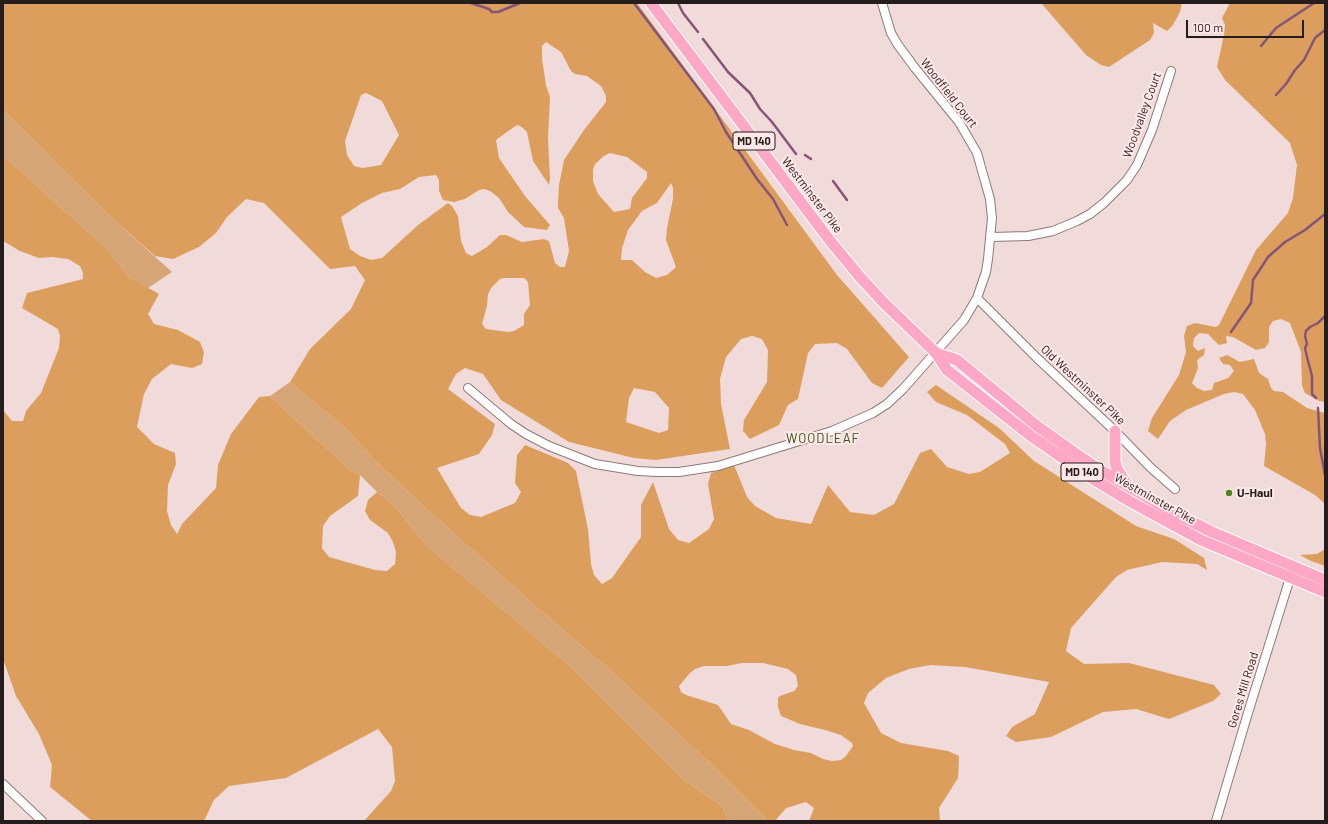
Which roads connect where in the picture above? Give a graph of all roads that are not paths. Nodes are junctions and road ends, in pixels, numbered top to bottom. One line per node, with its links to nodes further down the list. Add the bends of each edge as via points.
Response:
1 (651, 3): 6 (highway, Westminster Pike / MD 140, via 835,248 884,303)
2 (882, 3): 4 (street, Woodfield Court, via 891,33 915,68 959,122 977,153 990,199)
3 (1171, 71): 4 (street, Woodvalley Court, via 1152,130 1137,165 1127,180 1104,203 1076,222 1052,231 1028,236)
4 (991, 237): 5 (street, Woodfield Court, via 986,272)
5 (977, 298): 6 (street, Woodfield Court, via 964,320); 8 (street, Old Westminster Pike)
6 (936, 353): 7 (street, Woodfield Court, via 898,394 867,416 832,431 740,460 679,472 630,470 573,457 526,434); 9 (highway, Westminster Pike / MD 140, via 957,360 1037,426); 12 (highway, Westminster Pike / MD 140, via 947,370 1031,436 1093,480 1201,540)
7 (468, 388)
8 (1115, 431): 9 (highway, via 1114,462); 10 (street, Old Westminster Pike)
9 (1127, 485): 11 (highway, Westminster Pike / MD 140, via 1204,528)
10 (1175, 489)
11 (1292, 566): 12 (street, Gores Mill Road); 13 (highway, Westminster Pike / MD 140)
12 (1290, 578): 14 (highway, Westminster Pike / MD 140); 17 (street, Gores Mill Road)
13 (1325, 580)
14 (1325, 592)
15 (3, 784): 16 (street)
16 (42, 821)
17 (1216, 821)

